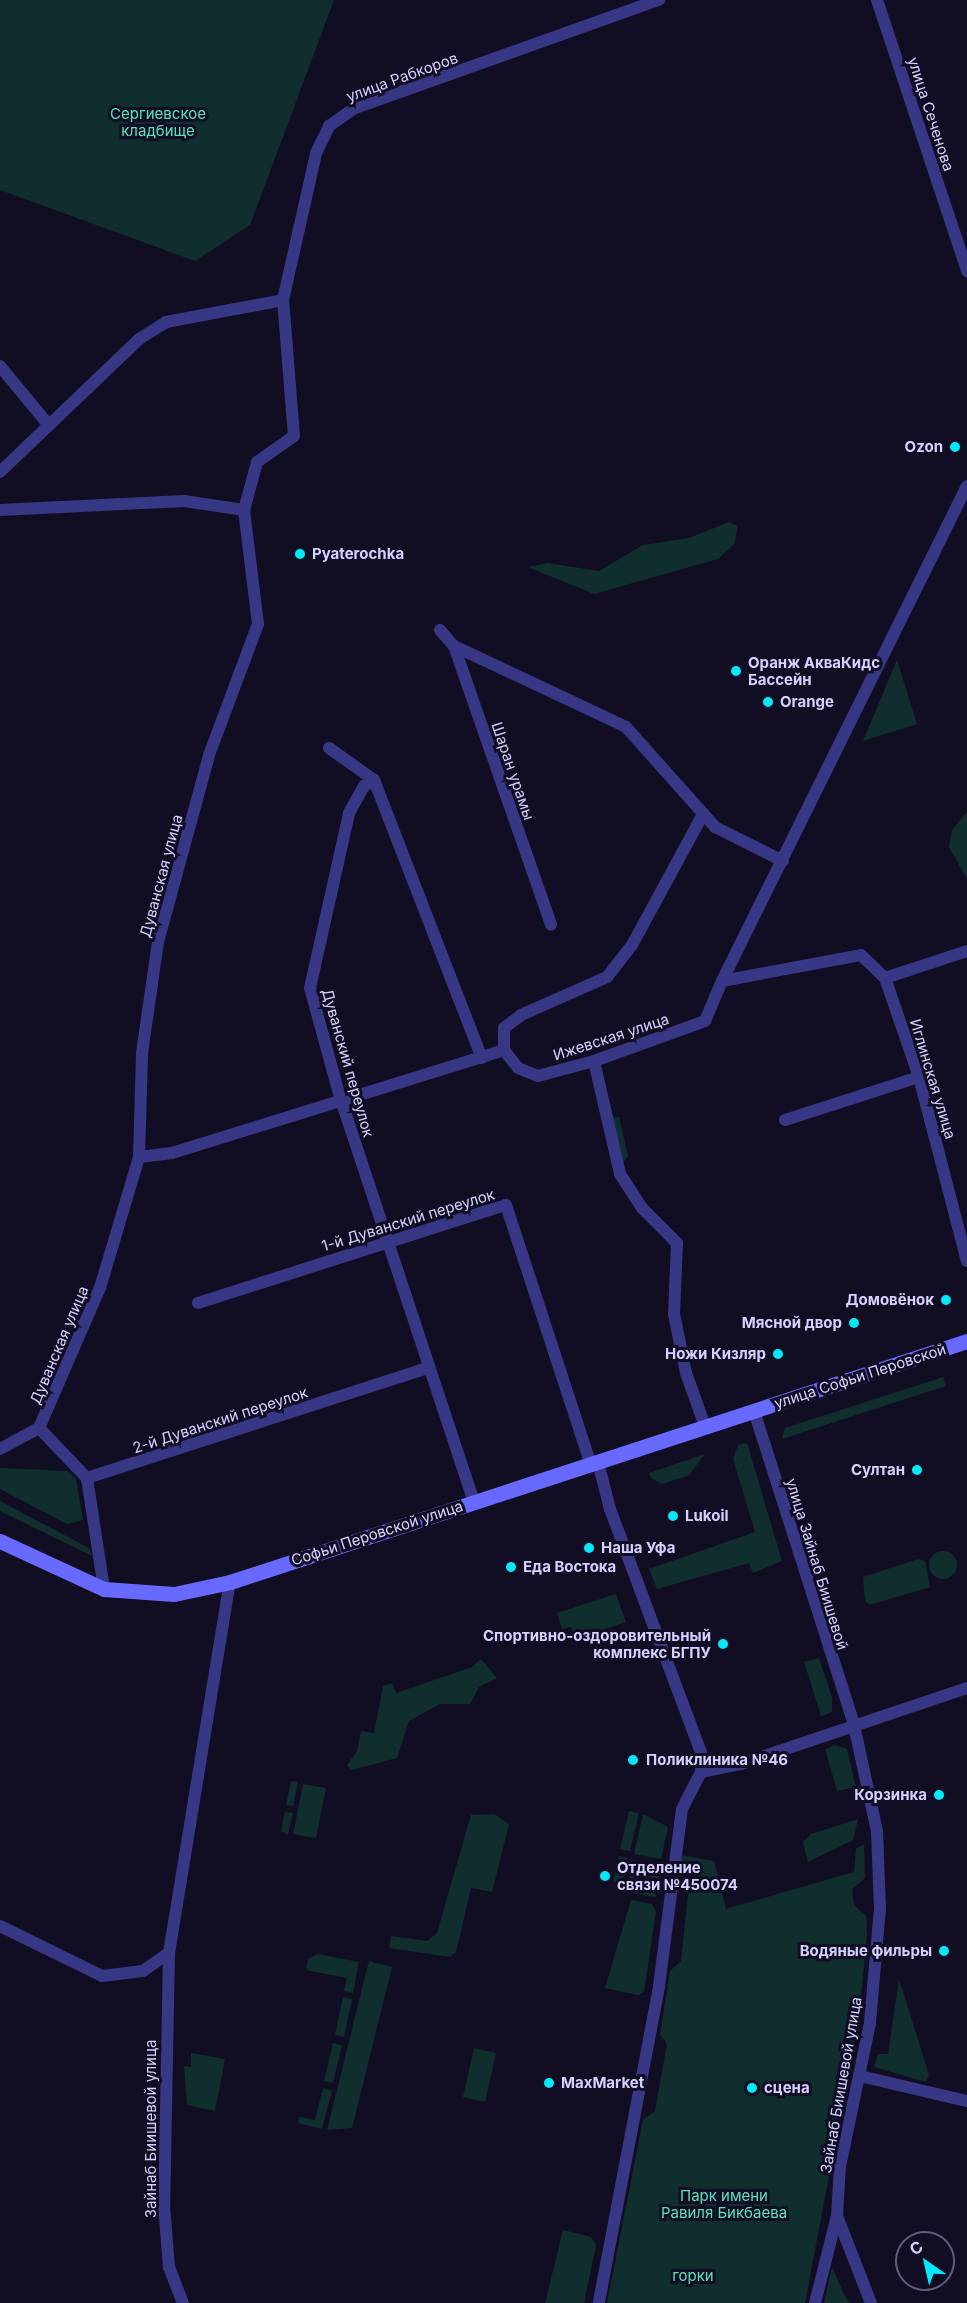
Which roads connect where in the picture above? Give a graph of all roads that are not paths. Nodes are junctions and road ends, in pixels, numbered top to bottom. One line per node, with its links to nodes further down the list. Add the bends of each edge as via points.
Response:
1 (659, 0): 4 (street, улица Рабкоров, via 355,108 329,126 316,153)
2 (877, 0): 3 (street, улица Сеченова)
3 (967, 271)
4 (283, 300): 6 (street, via 166,322 139,339 94,386); 10 (street, Дуванская улица, via 294,436 257,462)
5 (0, 366): 6 (street)
6 (47, 423): 7 (street)
7 (0, 472)
8 (967, 486): 16 (street, Ижевская улица)
9 (0, 510): 10 (street, via 184,501)
10 (244, 510): 27 (street, Дуванская улица, via 258,624 209,755 158,942 142,1053)
11 (440, 630): 12 (street, Шаран урамы)
12 (454, 646): 15 (street, via 626,727); 17 (street, Шаран урамы)
13 (329, 748): 14 (street)
14 (374, 780): 22 (street); 25 (street, Дуванский переулок, via 364,786 350,813 310,988)
15 (704, 814): 16 (street, via 715,827); 21 (street, via 632,945 607,976 521,1015 504,1028)
16 (783, 861): 20 (street, Ижевская улица)
17 (551, 925)
18 (967, 951): 19 (street)
19 (885, 978): 20 (street, via 861,955); 24 (street, Иглинская улица)
20 (722, 981): 23 (street, Ижевская улица, via 705,1021)
21 (504, 1050): 22 (street); 23 (street, Ижевская улица, via 518,1068 538,1076)
22 (482, 1058): 25 (street)
23 (594, 1061): 34 (street, via 620,1174 642,1208 677,1243 675,1314 686,1373)
24 (919, 1077): 26 (street); 29 (street, Иглинская улица)
25 (341, 1101): 27 (street, via 172,1153); 28 (street, Дуванский переулок)
26 (785, 1120)
27 (139, 1156): 35 (street, Дуванская улица, via 100,1288)
28 (386, 1241): 30 (street, 1-й Дуванский переулок); 32 (street, Дуванский переулок); 37 (street, 1-й Дуванский переулок, via 506,1206)
29 (967, 1261)
30 (198, 1303)
31 (967, 1341): 33 (main road, улица Софьи Перовской)
32 (427, 1368): 38 (street, 2-й Дуванский переулок); 39 (street, Дуванский переулок)
33 (754, 1411): 34 (main road, Софьи Перовской улица); 44 (street, улица Зайнаб Биишевой)
34 (705, 1426): 37 (main road, Софьи Перовской улица)
35 (39, 1428): 36 (street, Дуванская улица); 38 (street)
36 (0, 1449)
37 (595, 1464): 39 (main road, Софьи Перовской улица); 45 (street, via 701,1752)
38 (87, 1478): 42 (street)
39 (474, 1502): 41 (main road, Софьи Перовской улица)
40 (0, 1541): 42 (main road, Софьи Перовской улица)
41 (230, 1582): 42 (main road, Софьи Перовской улица, via 174,1594); 47 (street, Зайнаб Биишевой улица)
42 (104, 1589)
43 (967, 1688): 44 (street)
44 (854, 1725): 45 (street, via 741,1764); 48 (street, Зайнаб Биишевой улица, via 877,1831 880,1908)
45 (701, 1772): 52 (street, via 682,1809 659,1987)
46 (0, 1926): 47 (street, via 102,1976 142,1971)
47 (169, 1953): 51 (street, Зайнаб Биишевой улица, via 164,2205 169,2267)
48 (860, 2076): 49 (street); 50 (street, Зайнаб Биишевой улица, via 840,2166)
49 (967, 2101)
50 (837, 2216): 53 (street); 54 (street, Зайнаб Биишевой улица)
51 (183, 2303)
52 (599, 2303)
53 (815, 2303)
54 (871, 2303)

